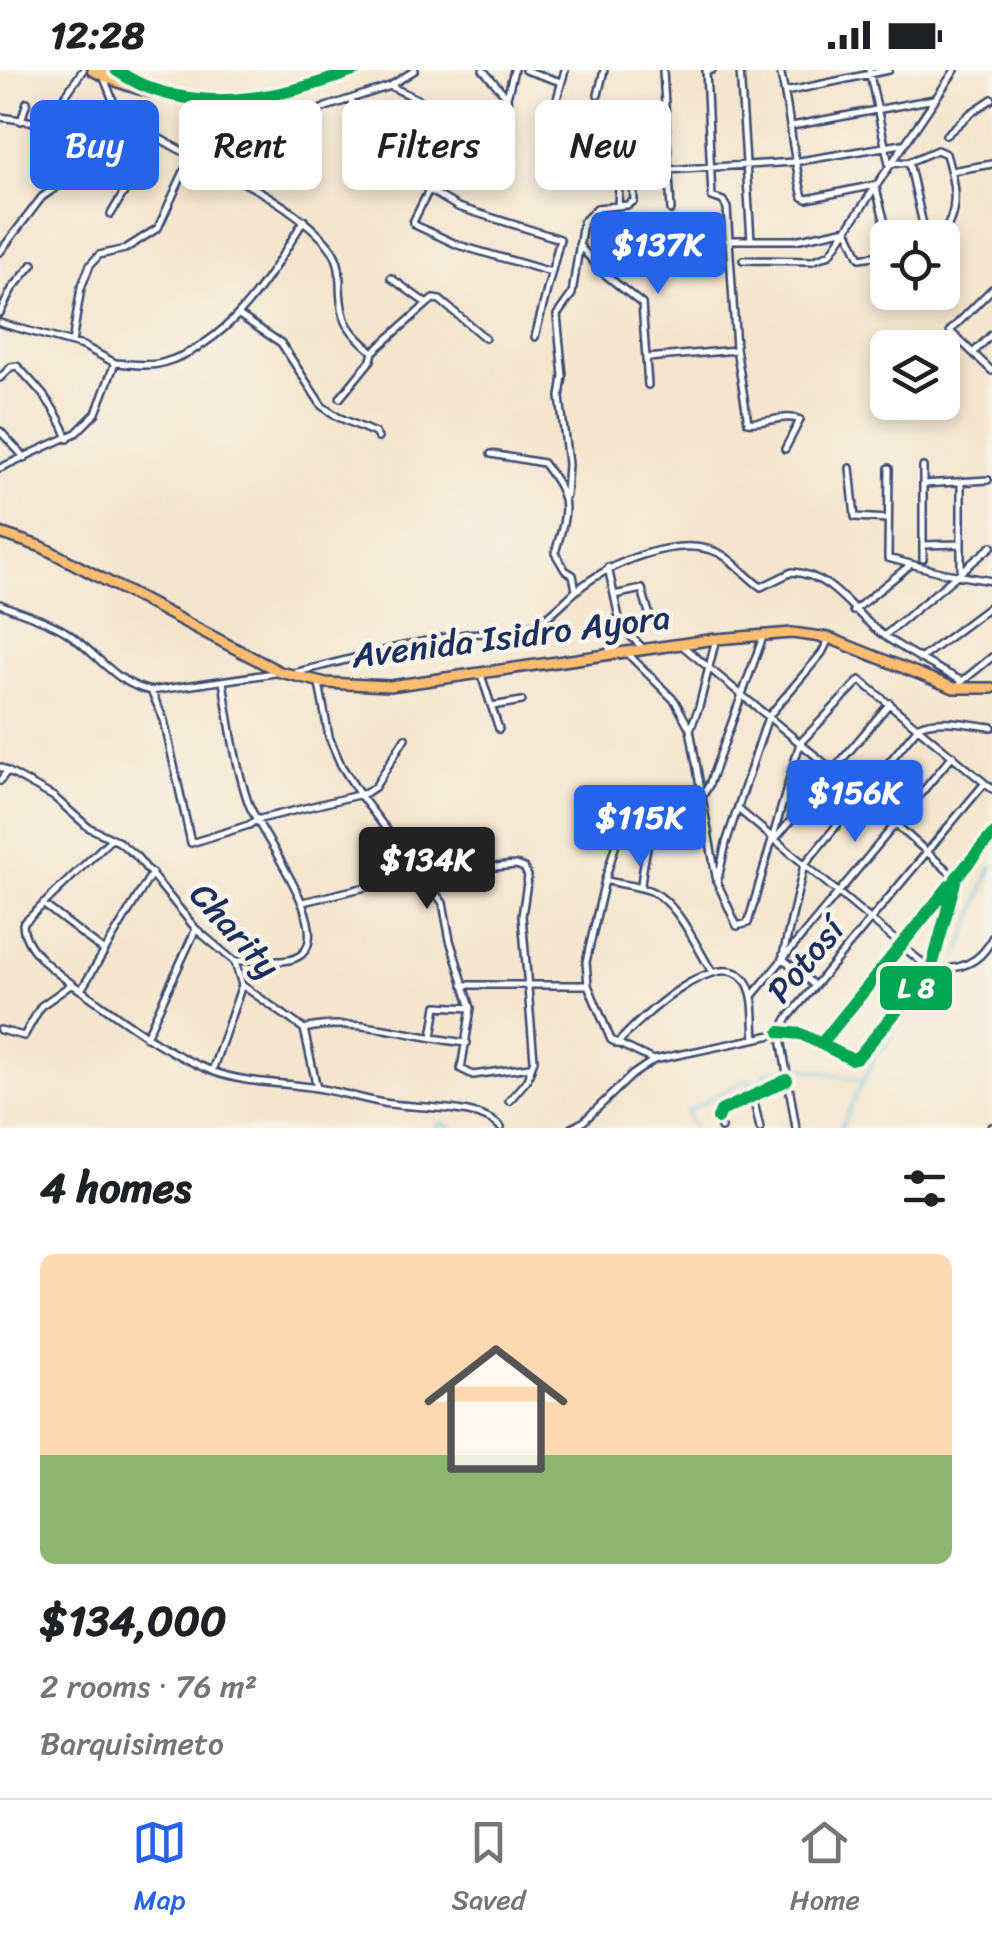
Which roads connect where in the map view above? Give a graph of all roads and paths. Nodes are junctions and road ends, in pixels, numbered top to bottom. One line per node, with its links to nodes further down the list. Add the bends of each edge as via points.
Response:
1 (82, 70): 36 (street, via 50,118)
2 (116, 70): 20 (highway)
3 (356, 70): 23 (highway)
4 (416, 70): 19 (street)
5 (483, 70): 24 (street)
6 (514, 70): 24 (street)
7 (525, 70): 18 (street)
8 (565, 70): 18 (street)
9 (604, 70): 22 (street)
10 (663, 70): 31 (street)
11 (712, 70): 46 (street, via 706,71)
12 (740, 70): 45 (street)
13 (780, 70): 21 (street)
14 (889, 70): 16 (street)
15 (98, 72): 20 (highway); 26 (street)
16 (870, 72): 21 (street); 34 (street)
17 (951, 72): 25 (street)
18 (562, 82): 30 (street)
19 (390, 86): 28 (street); 29 (street)
20 (138, 88): 23 (highway, via 204,98)
21 (785, 92): 37 (street)
22 (598, 94)
23 (264, 96): 27 (street)
24 (508, 97)
25 (934, 99): 34 (street); 39 (street)
26 (113, 100)
27 (269, 100)
28 (354, 100)
29 (419, 100)
30 (557, 100)
31 (665, 100)
32 (992, 100): 38 (street)
33 (26, 102): 36 (street)
34 (877, 110): 37 (street); 40 (street)
35 (0, 117): 36 (street)
36 (21, 120)
37 (792, 126): 41 (street)
38 (946, 136)
39 (905, 143): 40 (street); 43 (street)
40 (884, 147): 41 (street); 43 (street)
41 (794, 162): 45 (street); 50 (street, via 805,199)
42 (909, 162): 43 (street); 48 (street, via 937,150 946,154); 63 (street)
43 (889, 164): 50 (street)
44 (992, 164): 48 (street)
45 (746, 165): 46 (street); 68 (street)
46 (710, 167): 47 (street); 67 (street, via 712,198 726,203)
47 (671, 169)
48 (951, 171): 64 (street, via 955,205)
49 (179, 182): 83 (street, via 158,228 125,249 99,254 90,266)
50 (875, 185): 62 (street); 65 (street)
51 (51, 190): 69 (street)
52 (126, 190): 60 (street)
53 (258, 190): 61 (street)
54 (429, 190): 73 (street, via 560,239); 73 (street, via 414,225)
55 (618, 190): 58 (street)
56 (633, 190): 58 (street, via 634,201)
57 (670, 190): 59 (street)
58 (618, 206): 66 (street, via 597,208 582,222)
59 (671, 210)
60 (112, 214)
61 (304, 220): 78 (street); 85 (street, via 341,265 344,316)
62 (884, 220)
63 (922, 220)
64 (949, 220)
65 (846, 229): 68 (street); 70 (street, via 856,254); 71 (street, via 822,259)
66 (578, 240): 87 (street, via 590,260 642,304); 106 (street, via 572,294 556,327)
67 (728, 240): 68 (street); 84 (street)
68 (752, 240)
69 (0, 252)
70 (870, 257)
71 (744, 260)
72 (33, 264): 77 (street)
73 (551, 272): 81 (street)
74 (391, 278): 76 (street)
75 (992, 289): 86 (street, via 950,332)
76 (427, 304): 82 (street, via 440,300); 85 (street)
77 (0, 313)
78 (238, 315): 88 (street, via 205,343 165,362); 94 (street, via 281,343 322,406)
79 (0, 324): 83 (street)
80 (992, 334): 86 (street)
81 (535, 337)
82 (486, 338)
83 (72, 343): 88 (street)
84 (736, 350): 87 (street); 96 (street, via 747,421 800,420)
85 (373, 352): 92 (street)
86 (973, 353): 89 (street)
87 (647, 358): 91 (street)
88 (115, 364): 95 (street, via 96,413)
89 (992, 371)
90 (0, 378): 95 (street, via 18,366 48,398)
91 (648, 386)
92 (340, 398)
93 (0, 431): 98 (street)
94 (378, 438)
95 (68, 439): 98 (street)
96 (786, 449)
97 (491, 454): 106 (street, via 543,463)
98 (25, 458): 100 (street)
99 (923, 467): 105 (street)
100 (0, 468)
101 (850, 468): 107 (street, via 855,516)
102 (889, 468): 107 (street)
103 (988, 480): 104 (street)
104 (961, 482): 105 (street); 109 (street)
105 (923, 484): 110 (street)
106 (566, 495): 117 (street, via 555,553)
107 (888, 519): 113 (street, via 888,558)
108 (0, 532): 134 (main road, Avenida Isidro Ayora, via 42,547)
109 (961, 544): 110 (street); 115 (street)
110 (923, 546): 112 (street)
111 (992, 546): 115 (street)
112 (923, 559)
113 (911, 565): 115 (street); 121 (street)
114 (608, 567): 117 (street); 118 (street); 121 (street, via 668,550 715,551 760,587 792,572 829,583)
115 (960, 575): 116 (street); 124 (street)
116 (992, 581)
117 (576, 590): 134 (street, via 554,614 526,628)
118 (614, 595): 122 (street); 122 (street, via 642,589 651,620)
119 (0, 604): 140 (street, via 63,630 127,682)
120 (992, 605): 132 (street)
121 (853, 611): 124 (street)
122 (621, 627): 128 (street); 130 (street)
123 (764, 634): 125 (main road, Avenida Isidro Ayora); 126 (main road, Avenida Isidro Ayora); 141 (street)
124 (884, 636): 132 (street)
125 (829, 638): 138 (main road, Avenida Isidro Ayora); 145 (street)
126 (716, 639): 127 (main road, Avenida Isidro Ayora); 133 (street)
127 (680, 644): 128 (main road, Avenida Isidro Ayora); 133 (street)
128 (644, 649): 129 (main road, Avenida Isidro Ayora)
129 (626, 651): 130 (main road, Avenida Isidro Ayora); 149 (street, via 675,701)
130 (607, 654): 135 (main road, Avenida Isidro Ayora)
131 (992, 657): 138 (street)
132 (920, 659): 138 (street)
133 (708, 668): 141 (street); 149 (street)
134 (283, 673): 136 (street); 137 (main road, Avenida Isidro Ayora)
135 (480, 673): 137 (main road, Avenida Isidro Ayora, via 390,686); 144 (street)
136 (223, 681): 140 (street); 164 (street)
137 (319, 682): 159 (street, via 331,744)
138 (958, 684): 139 (main road, Avenida Isidro Ayora)
139 (992, 688)
140 (150, 691): 164 (street, via 162,714 191,843)
141 (741, 696): 145 (street); 161 (street)
142 (522, 702): 144 (street)
143 (890, 703): 146 (street); 151 (street, via 860,680); 154 (street)
144 (492, 706): 148 (street)
145 (768, 718): 151 (street); 162 (street)
146 (919, 726): 147 (street); 152 (street); 160 (street)
147 (992, 728)
148 (499, 729)
149 (690, 729): 161 (street)
150 (405, 738): 159 (street, via 375,787)
151 (800, 743): 154 (street); 169 (street)
152 (953, 755): 157 (street); 166 (street)
153 (0, 767): 155 (street, Charity)
154 (832, 771): 160 (street); 169 (street)
155 (8, 772): 156 (street); 168 (street, Charity)
156 (0, 781)
157 (985, 783): 158 (street); 170 (street, Potosí)
158 (992, 789)
159 (360, 795): 164 (street); 173 (street)
160 (863, 796): 166 (street); 171 (street)
161 (701, 799): 176 (street)
162 (738, 809): 169 (street); 176 (street)
163 (625, 814): 175 (street)
164 (256, 820): 179 (street)
165 (650, 824): 177 (street)
166 (895, 824): 170 (street); 178 (street)
167 (992, 835): 174 (street)
168 (112, 838): 172 (street, Charity); 180 (street)
169 (774, 840): 171 (street); 176 (street, via 748,924 734,924)
170 (925, 852): 174 (street); 181 (street, Potosí)
171 (804, 865): 178 (street); 186 (street)
172 (152, 873): 182 (street, Charity); 185 (street)
173 (420, 874): 179 (street); 190 (street, via 524,868); 192 (street, via 443,904)
174 (956, 878): 184 (street); 188 (street)
175 (605, 880): 177 (street); 193 (street, via 586,962)
176 (717, 882)
177 (641, 887): 189 (street, via 674,910)
178 (838, 894): 181 (street); 186 (street)
179 (302, 902): 187 (street, via 310,943 301,955)
180 (43, 904): 185 (street); 191 (street, via 22,928 46,963)
181 (871, 920): 184 (street); 195 (street, Potosí)
182 (196, 928): 187 (street, Charity); 202 (street)
183 (992, 938): 188 (street, via 980,959)
184 (899, 944): 188 (street); 207 (street)
185 (105, 951): 196 (street)
186 (782, 958): 195 (street); 197 (street)
187 (235, 962): 194 (street, Charity)
188 (931, 970): 207 (street, via 854,1059)
189 (714, 974): 197 (street, via 740,974); 206 (street, via 665,998)
190 (526, 983): 192 (street); 193 (street); 209 (street)
191 (72, 984): 196 (street); 200 (street, via 40,1006 24,1036)
192 (463, 985): 198 (street)
193 (588, 985): 206 (street, via 606,1034)
194 (242, 986): 199 (street, Charity); 210 (street)
195 (815, 986): 201 (street, Potosí)
196 (81, 990): 202 (street)
197 (752, 996): 204 (street)
198 (472, 1008): 203 (street, via 437,1006); 205 (street)
199 (304, 1029): 203 (street, via 365,1028); 212 (street)
200 (0, 1030)
201 (780, 1032): 204 (street); 207 (street); 211 (street)
202 (146, 1038): 210 (street)
203 (432, 1038): 205 (street)
204 (754, 1038): 208 (street)
205 (467, 1043): 209 (street, via 460,1064 469,1075)
206 (617, 1044): 208 (street)
207 (821, 1044)
208 (654, 1060): 216 (street)
209 (530, 1068): 214 (street)
210 (212, 1071): 212 (street)
211 (787, 1080): 213 (street); 219 (street)
212 (317, 1088): 215 (street, via 484,1115)
213 (752, 1097): 217 (street, via 722,1111); 218 (street)
214 (509, 1101)
215 (502, 1128)
216 (571, 1128)
217 (721, 1128)
218 (760, 1128)
219 (796, 1128)

